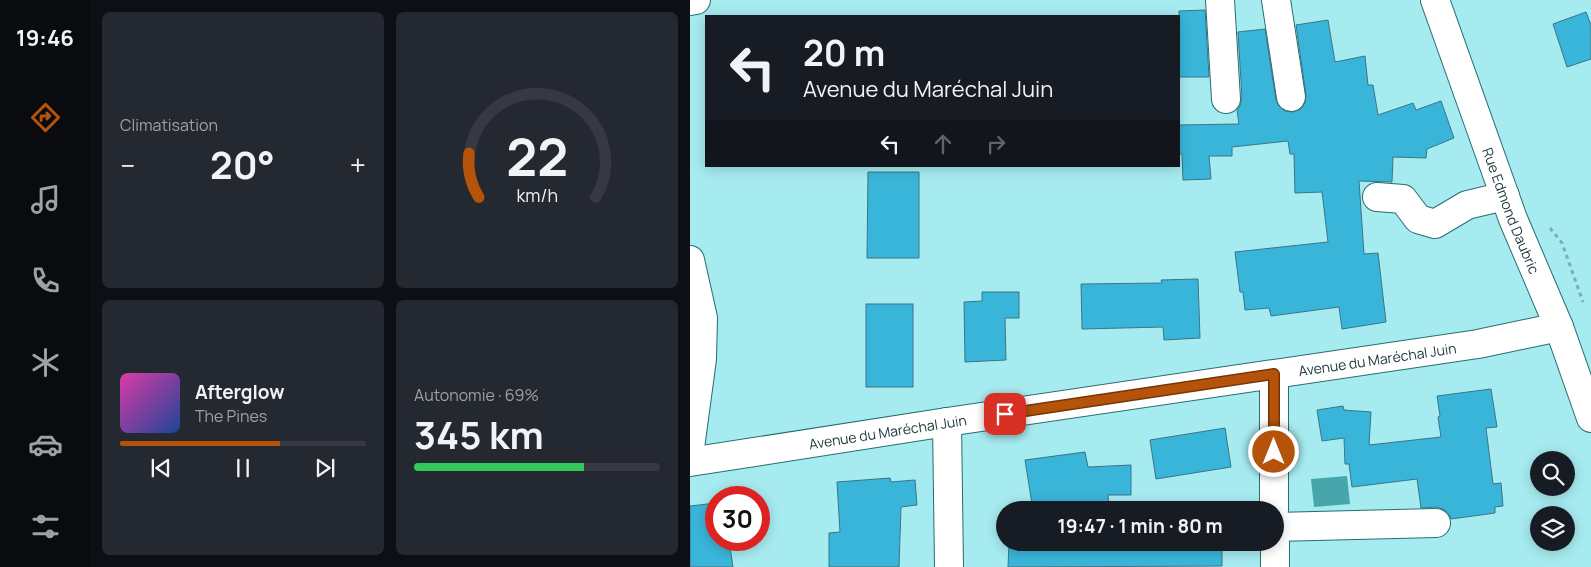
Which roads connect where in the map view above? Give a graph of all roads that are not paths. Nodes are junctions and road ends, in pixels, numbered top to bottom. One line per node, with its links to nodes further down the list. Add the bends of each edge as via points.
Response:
1 (696, 0): 5 (street)
2 (1220, 0): 7 (street)
3 (1276, 0): 6 (street)
4 (1435, 0): 8 (street, Rue Edmond Daubric)
5 (690, 1)
6 (1291, 97)
7 (1226, 100)
8 (1505, 196): 9 (street, via 1467,205 1436,224 1418,220 1403,199); 11 (street, Rue Edmond Daubric)
9 (1377, 197)
10 (690, 260): 15 (street, via 703,318 702,359)
11 (1559, 327): 12 (street, Avenue du Maréchal Juin, via 1478,344); 13 (street, Rue Edmond Daubric)
12 (1274, 374): 14 (street, Avenue du Maréchal Juin); 17 (street)
13 (1591, 418)
14 (947, 422): 16 (street, Avenue du Maréchal Juin); 21 (street)
15 (690, 448)
16 (690, 462)
17 (1274, 501)
18 (1436, 523): 19 (street)
19 (1284, 527)
20 (1275, 551): 22 (street)
21 (949, 567)
22 (1275, 567)

